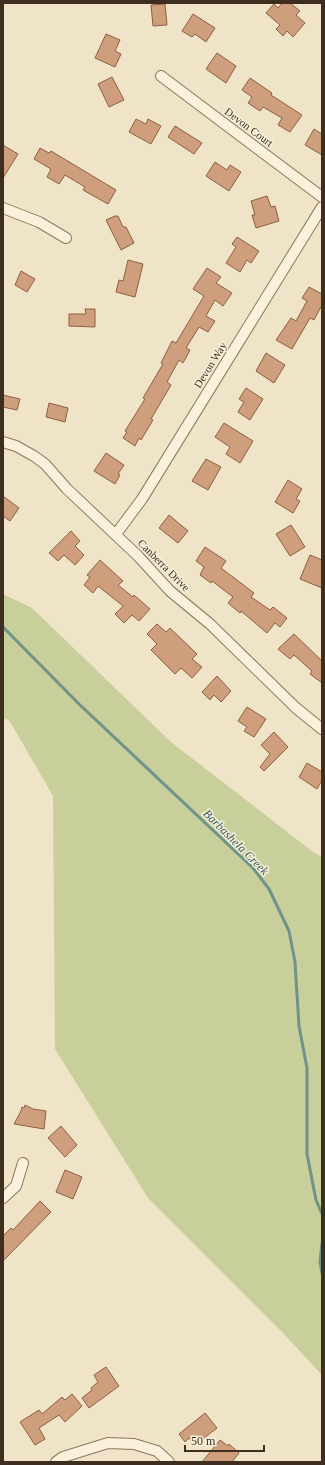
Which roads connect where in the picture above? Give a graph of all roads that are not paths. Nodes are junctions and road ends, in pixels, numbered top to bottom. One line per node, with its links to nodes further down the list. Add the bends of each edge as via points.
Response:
1 (162, 76): 2 (street, Devon Court)
2 (322, 197)
3 (322, 207): 7 (street, Devon Way, via 142,499)
4 (3, 208): 5 (street, via 39,222)
5 (66, 238)
6 (3, 442): 7 (street, Canberra Drive, via 16,446 45,464 67,489)
7 (116, 534): 8 (street, Canberra Drive, via 170,591 210,624 296,708)
8 (322, 729)
9 (24, 1164): 10 (street, via 16,1186)
10 (3, 1198)
11 (56, 1462): 12 (street, via 63,1457 108,1443 134,1444 157,1451)
12 (169, 1462)

